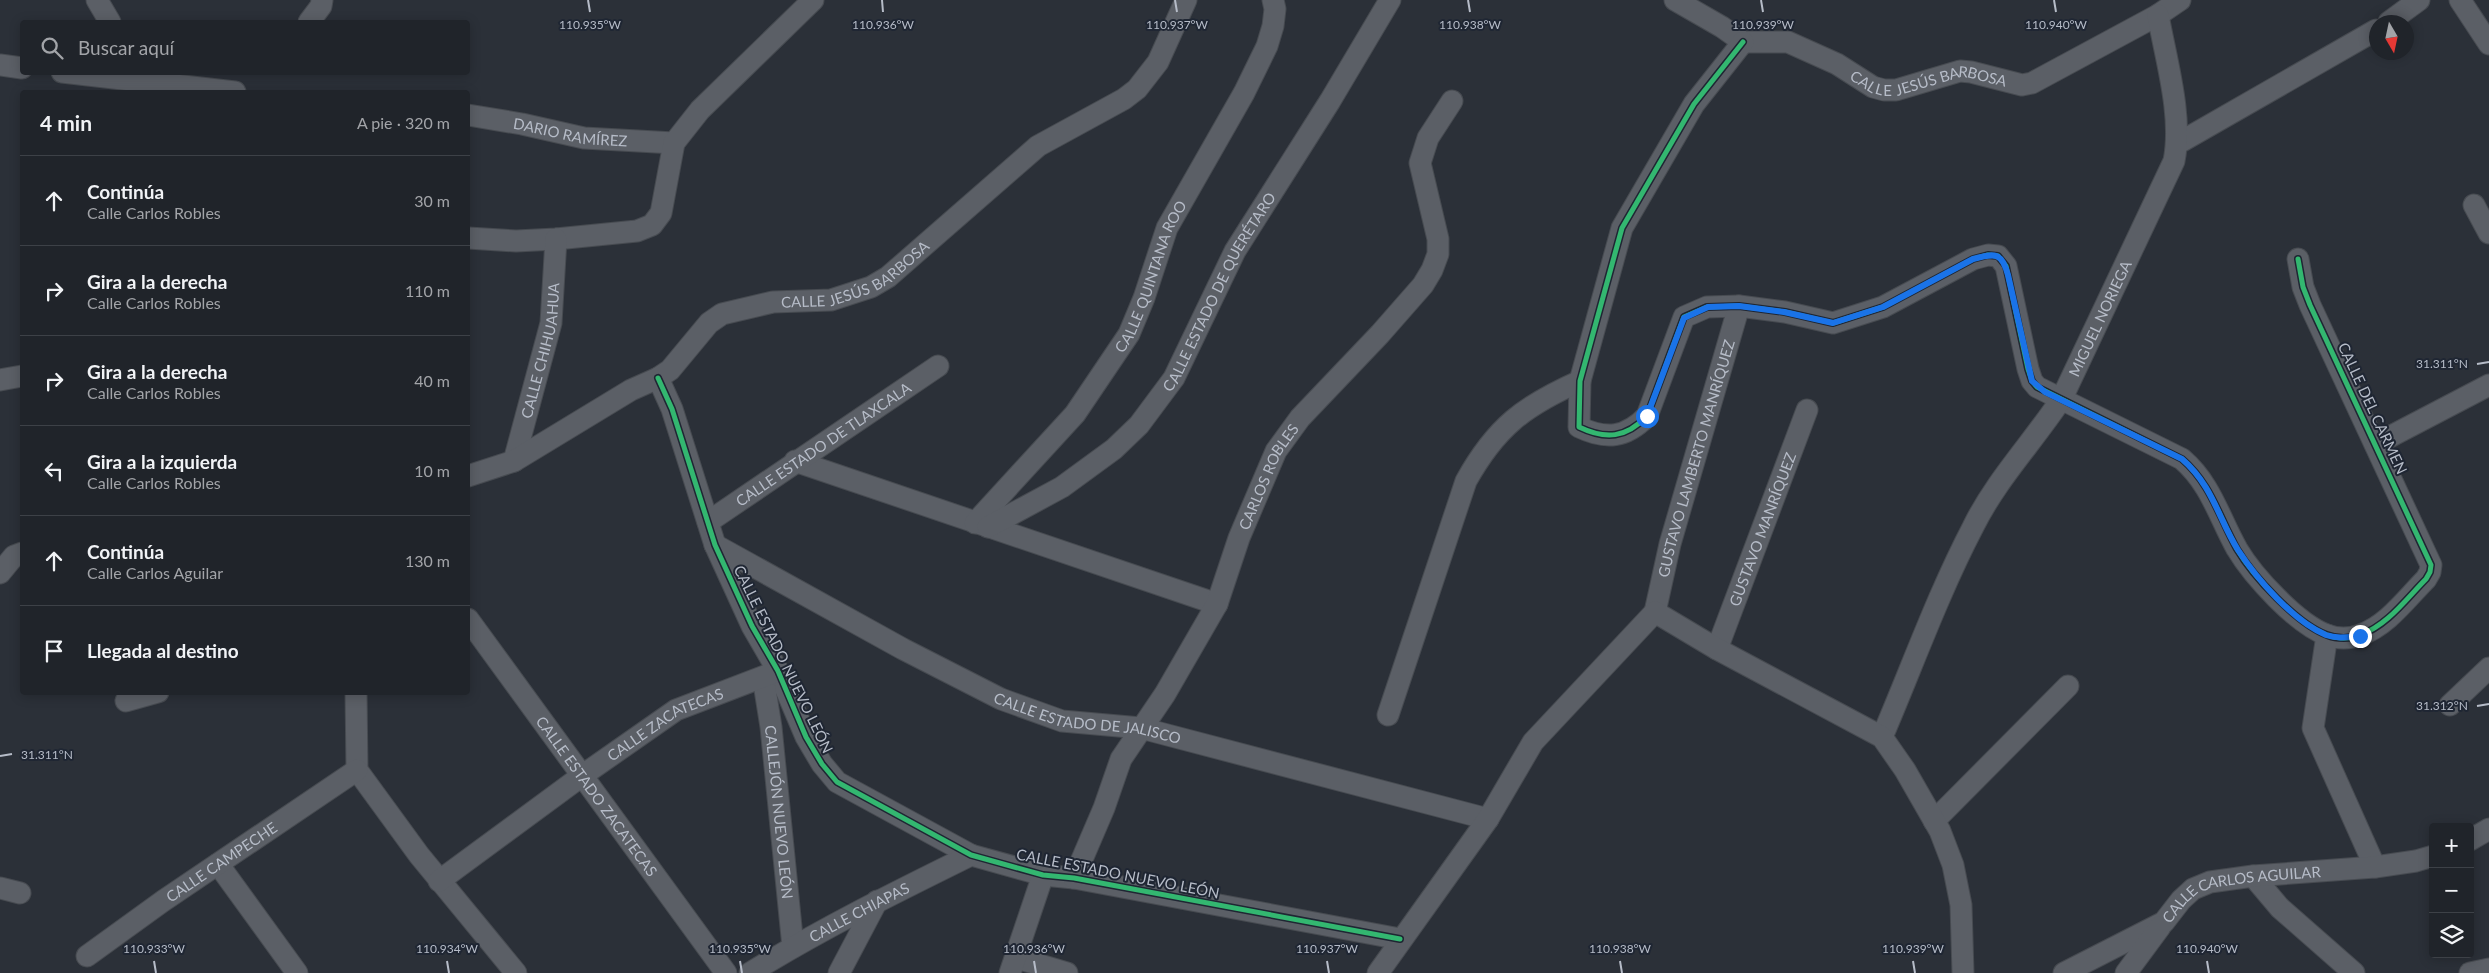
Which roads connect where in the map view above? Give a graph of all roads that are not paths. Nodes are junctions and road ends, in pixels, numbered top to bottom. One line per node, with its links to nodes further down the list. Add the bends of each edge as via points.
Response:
1 (98, 0): 13 (street)
2 (322, 0): 14 (street)
3 (813, 0): 25 (street, via 700,110)
4 (1186, 0): 35 (street, CALLE JESÚS BARBOSA, via 1158,62 1137,89 1124,100 1038,146 888,277 871,287 831,300 773,302 722,314 709,323 670,370)
5 (1273, 0): 46 (street, CALLE QUINTANA ROO, via 1274,17 1267,46 1167,228 1144,298 1128,334 1075,414)
6 (1390, 0): 46 (street, CALLE ESTADO DE QUERÉTARO, via 1235,251 1174,378 1139,425 1114,449 1062,487)
7 (1675, 0): 16 (street)
8 (2180, 0): 11 (street, CALLE JESÚS BARBOSA)
9 (2419, 0): 12 (street)
10 (2460, 0): 17 (street)
11 (2158, 14): 16 (street, CALLE JESÚS BARBOSA, via 2041,80 2022,85 1960,71 1896,90 1884,90 1788,42); 26 (street, MIGUEL NORIEGA)
12 (2399, 15)
13 (109, 20)
14 (311, 20)
15 (2369, 34): 26 (street)
16 (1743, 42): 37 (street, via 1694,104 1622,228)
17 (2489, 44)
18 (0, 65): 19 (street)
19 (20, 68)
20 (109, 75): 21 (street)
21 (141, 77): 22 (street)
22 (222, 90)
23 (1452, 101): 50 (street, CARLOS ROBLES, via 1428,138 1420,163 1438,239 1438,254 1432,270 1380,334 1300,418 1276,451 1239,538)
24 (470, 115): 25 (street, DARIO RAMÍREZ, via 584,138)
25 (674, 143): 30 (street, via 661,213 656,221 638,231)
26 (2178, 144): 39 (street, MIGUEL NORIEGA, via 2174,161)
27 (2474, 205): 28 (street)
28 (2489, 233)
29 (470, 238): 30 (street)
30 (556, 239): 42 (street, CALLE CHIHUAHUA, via 551,323)
31 (2298, 260): 41 (street, CALLE DEL CARMEN, via 2310,305)
32 (1739, 306): 37 (street, via 1708,307 1684,318 1647,416 1635,428 1615,435 1596,435 1579,427); 39 (street, via 1833,323 1883,307 1973,259 1998,256 2003,260 2008,275 2032,381 2045,392); 51 (street, GUSTAVO LAMBERTO MANRÍQUEZ, via 1670,544)
33 (938, 366): 43 (street, CALLE ESTADO DE TLAXCALA)
34 (20, 376): 36 (street)
35 (658, 378): 42 (street, CALLE JESÚS BARBOSA, via 631,390); 45 (street, CALLE ESTADO NUEVO LEÓN, via 672,410)
36 (0, 380)
37 (1580, 381): 62 (street, via 1549,395 1515,417 1487,447 1466,481)
38 (2489, 385): 41 (street)
39 (2062, 398): 53 (street, via 2188,464 2211,493 2238,549 2257,575 2281,602); 64 (street, MIGUEL NORIEGA, via 1997,486 1973,526)
40 (1807, 410): 54 (street, GUSTAVO MANRÍQUEZ)
41 (2376, 444): 53 (street, CALLE DEL CARMEN, via 2431,565 2430,572 2379,626 2360,636 2341,638)
42 (514, 461): 44 (street, CALLE JESÚS BARBOSA)
43 (795, 461): 45 (street, CALLE ESTADO DE TLAXCALA); 46 (street)
44 (470, 475)
45 (708, 522): 47 (street, CALLE ESTADO NUEVO LEÓN)
46 (982, 525): 50 (street)
47 (715, 545): 56 (street, CALLE ESTADO NUEVO LEÓN); 63 (street, CALLE ESTADO DE JALISCO, via 903,649 1001,698 1062,721)
48 (20, 554): 49 (street, via 14,556)
49 (0, 573)
50 (1217, 604): 63 (street, CARLOS ROBLES, via 1165,694)
51 (1655, 612): 54 (street); 67 (street, via 1533,742)
52 (470, 622): 66 (street, CALLE ESTADO ZACATECAS)
53 (2327, 635): 74 (street, via 2313,728)
54 (1717, 649): 64 (street)
55 (2489, 668): 61 (street)
56 (770, 674): 66 (street, CALLE ZACATECAS, via 676,710); 71 (street, CALLE ESTADO NUEVO LEÓN, via 822,764 837,782); 82 (street, CALLEJÓN NUEVO LEÓN, via 771,727)
57 (2068, 686): 68 (street)
58 (147, 695): 60 (street)
59 (356, 695): 65 (street)
60 (126, 701)
61 (2450, 705)
62 (1388, 716)
63 (1141, 728): 67 (street, CALLE ESTADO DE JALISCO); 77 (street, CARLOS ROBLES, via 1121,759)
64 (1882, 737): 68 (street)
65 (357, 770): 73 (street, CALLE CAMPECHE); 78 (street)
66 (582, 775): 78 (street, CALLE ZACATECAS); 89 (street, CALLE ESTADO ZACATECAS)
67 (1488, 818): 81 (street)
68 (1934, 821): 94 (street, via 1953,865 1962,905)
69 (2489, 829): 70 (street)
70 (2474, 838)
71 (971, 855): 75 (street, CALLE ESTADO NUEVO LEÓN); 79 (street, CALLE CHIAPAS)
72 (2429, 857): 74 (street, CALLE CARLOS AGUILAR)
73 (218, 864): 83 (street, CALLE CAMPECHE); 87 (street)
74 (2375, 867): 76 (street, CALLE CARLOS AGUILAR)
75 (1044, 874): 77 (street, CALLE ESTADO NUEVO LEÓN); 84 (street)
76 (2253, 876): 80 (street, CALLE CARLOS AGUILAR, via 2210,882 2193,889); 86 (street, via 2280,908)
77 (1074, 878): 81 (street, CALLE ESTADO NUEVO LEÓN)
78 (439, 881): 88 (street)
79 (877, 901): 82 (street, CALLE CHIAPAS); 91 (street)
80 (2164, 922): 95 (street, CALLE CARLOS AGUILAR); 96 (street)
81 (1400, 939): 93 (street)
82 (793, 947): 90 (street, CALLE CHIAPAS)
83 (87, 956)
84 (1013, 965): 92 (street)
85 (2489, 969): 97 (street)
86 (2351, 972)
87 (297, 973)
88 (516, 973)
89 (726, 973)
90 (750, 973)
91 (839, 973)
92 (1067, 973)
93 (1378, 973)
94 (1963, 973)
95 (2064, 973)
96 (2126, 973)
97 (2470, 973)

